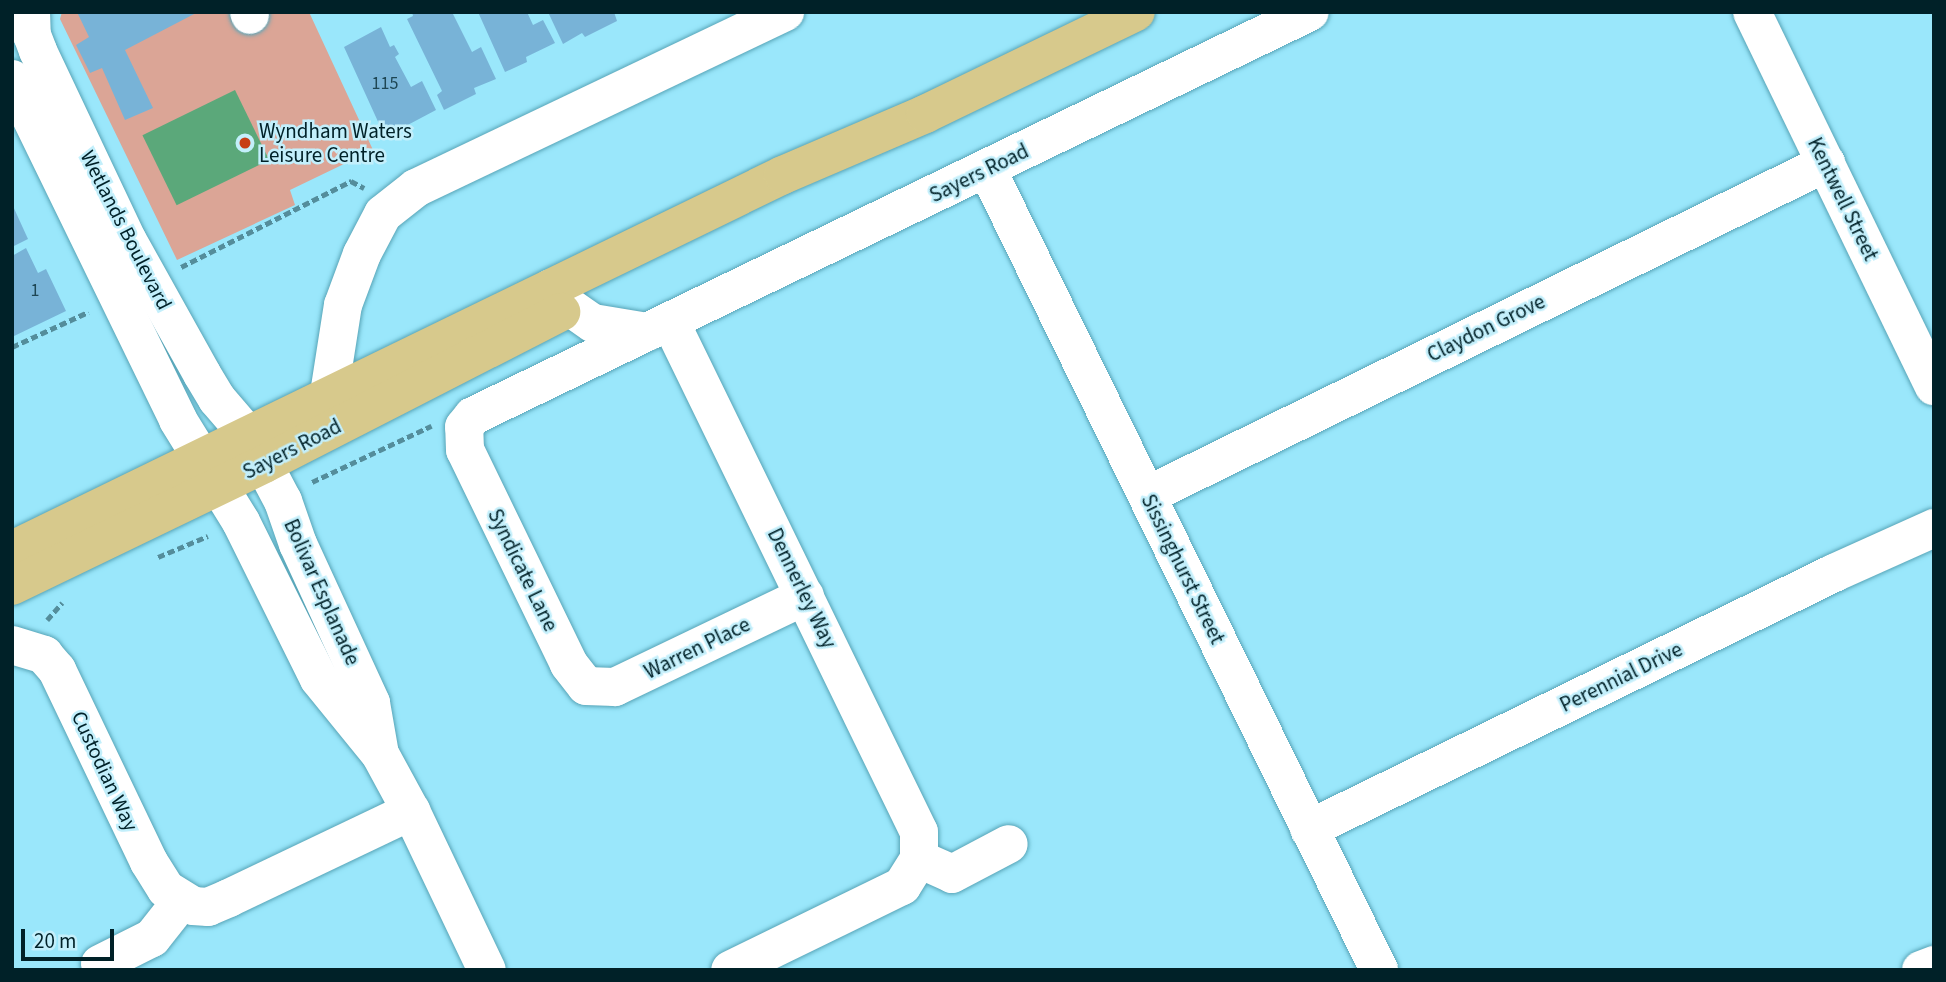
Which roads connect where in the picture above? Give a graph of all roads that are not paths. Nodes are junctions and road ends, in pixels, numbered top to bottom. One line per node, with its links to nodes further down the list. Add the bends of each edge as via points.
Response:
1 (29, 12): 6 (street); 10 (street, Wetlands Boulevard, via 38,51)
2 (785, 12): 14 (street, Sayers Road, via 416,188 383,214 343,305)
3 (1136, 12): 11 (main road, Sayers Road, via 925,114 783,175)
4 (1310, 12): 9 (street, Sayers Road)
5 (1752, 12): 8 (street, Kentwell Street)
6 (12, 26)
7 (12, 79): 10 (street, Wetlands Boulevard)
8 (1826, 163): 13 (street, Kentwell Street); 18 (street, Claydon Grove)
9 (987, 169): 12 (street, Sayers Road); 18 (street, Sissinghurst Street)
10 (133, 288): 16 (street, Wetlands Boulevard); 17 (street, Wetlands Boulevard, via 174,411)
11 (560, 297): 12 (street, via 604,327); 14 (main road, Sayers Road); 16 (main road, Sayers Road)
12 (659, 327): 15 (street, Sayers Road, via 473,416); 22 (street, Dennerley Way)
13 (1934, 386)
14 (329, 394): 16 (main road, Sayers Road)
15 (465, 438): 24 (street, Syndicate Lane, via 569,664)
16 (256, 450): 17 (main road, Sayers Road); 25 (street, Bolivar Esplanade, via 371,702)
17 (210, 472): 20 (main road, Sayers Road); 21 (main road, Sayers Road); 25 (street, Bolivar Esplanade, via 274,583 319,679)
18 (1148, 495): 27 (street, Sissinghurst Street)
19 (1934, 528): 27 (street, Perennial Drive)
20 (15, 545)
21 (12, 586)
22 (805, 596): 24 (street, Warren Place, via 615,687); 29 (street, Dennerley Way, via 919,832)
23 (18, 646): 30 (street, Custodian Way, via 44,655 57,670 149,862 162,884)
24 (586, 686)
25 (380, 754): 26 (street, Bolivar Esplanade)
26 (411, 811): 30 (street, via 208,907); 33 (street, Bolivar Esplanade)
27 (1309, 829): 35 (street, Sissinghurst Street)
28 (1009, 845): 29 (street, via 952,874)
29 (919, 859): 34 (street, via 902,886)
30 (182, 900): 31 (street, via 152,939)
31 (100, 964)
32 (1934, 965): 36 (street)
33 (486, 970)
34 (730, 970)
35 (1379, 970)
36 (1921, 970)

